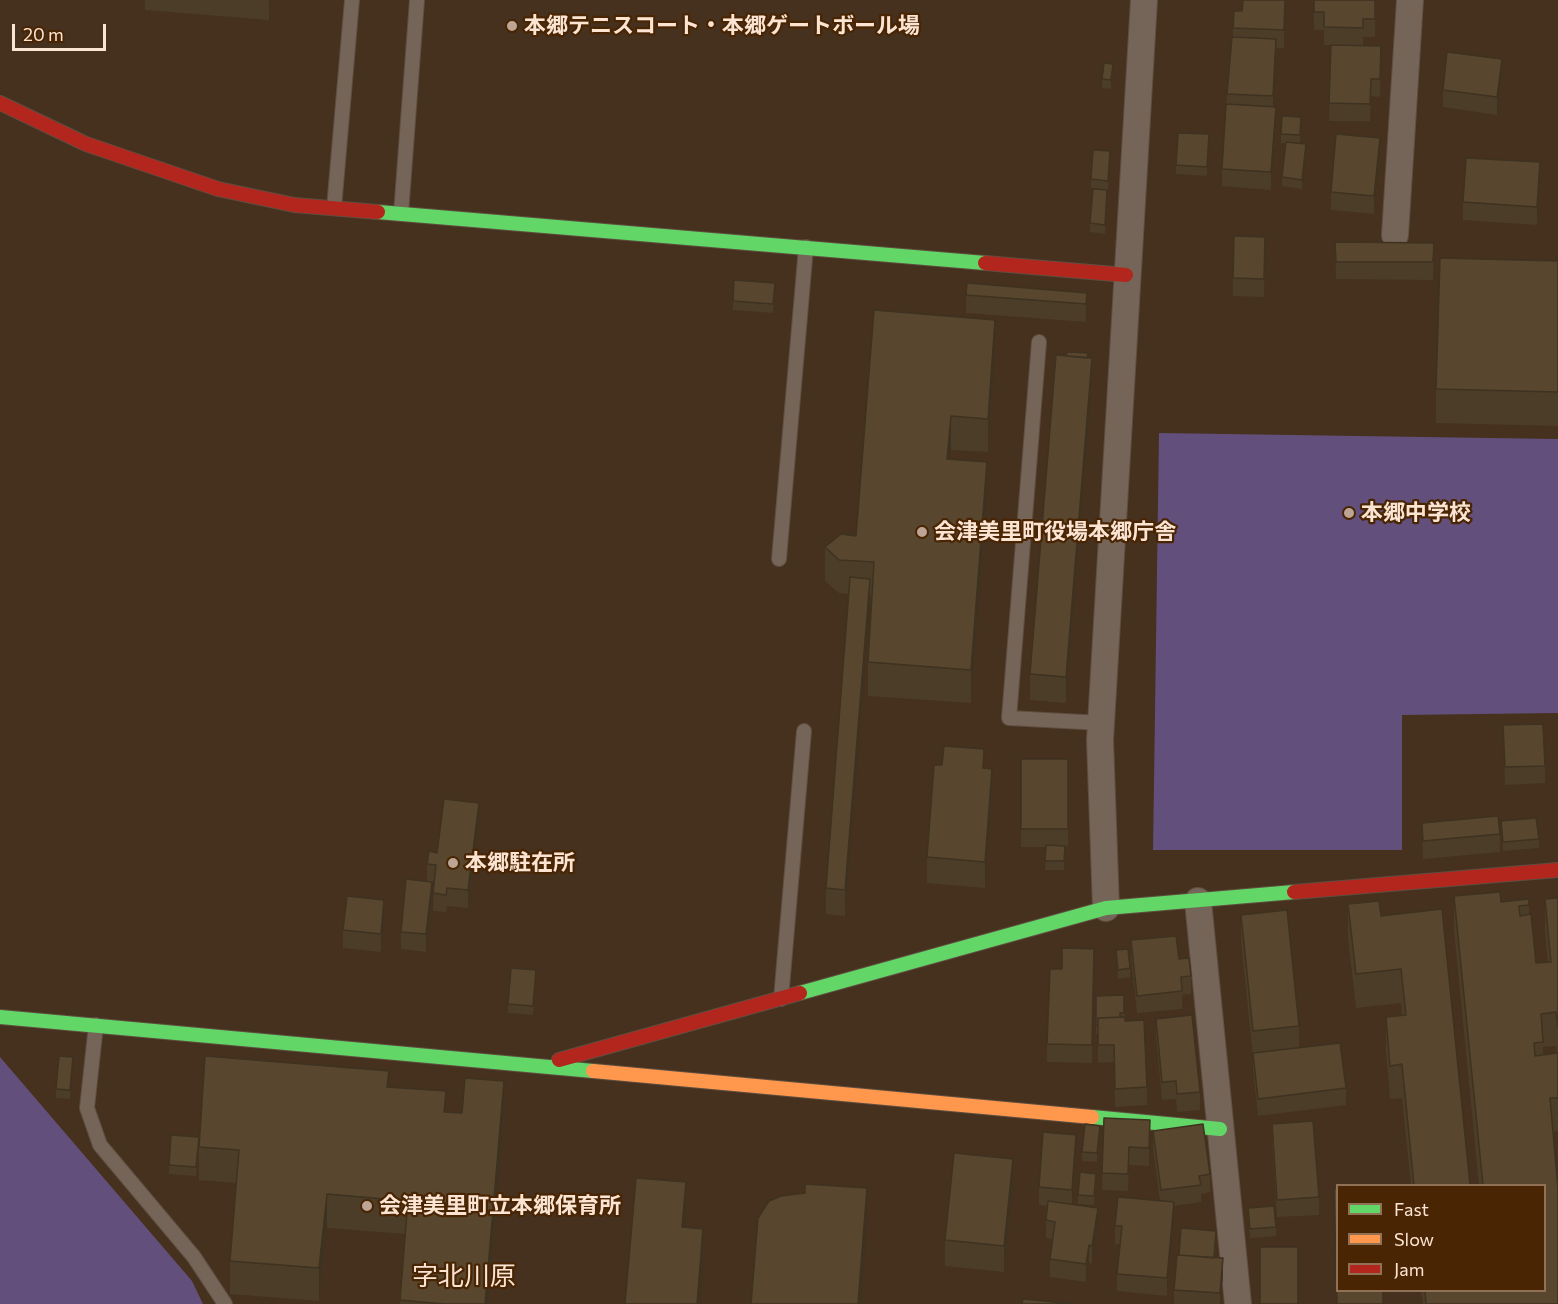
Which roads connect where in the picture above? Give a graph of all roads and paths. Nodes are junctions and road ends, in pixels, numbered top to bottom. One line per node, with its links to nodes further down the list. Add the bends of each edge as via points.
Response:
1 (352, 0): 6 (lane)
2 (417, 0): 7 (lane)
3 (1144, 0): 10 (street)
4 (1410, 0): 8 (street)
5 (0, 103): 6 (street, via 69,138 218,189 294,205)
6 (333, 208): 7 (street)
7 (401, 214): 9 (street)
8 (1395, 235)
9 (806, 247): 10 (street); 12 (lane)
10 (1126, 275): 13 (street)
11 (1039, 342): 13 (lane, via 1009,718)
12 (779, 559)
13 (1101, 723): 17 (street)
14 (804, 731): 18 (lane)
15 (1558, 870): 16 (street)
16 (1198, 901): 17 (street); 22 (street)
17 (1106, 908): 18 (street)
18 (781, 999): 21 (street)
19 (0, 1017): 20 (street)
20 (96, 1025): 21 (street); 23 (lane, via 87,1108 100,1145 194,1257)
21 (541, 1066): 22 (street)
22 (1220, 1129): 24 (street)
23 (225, 1304)
24 (1238, 1304)

